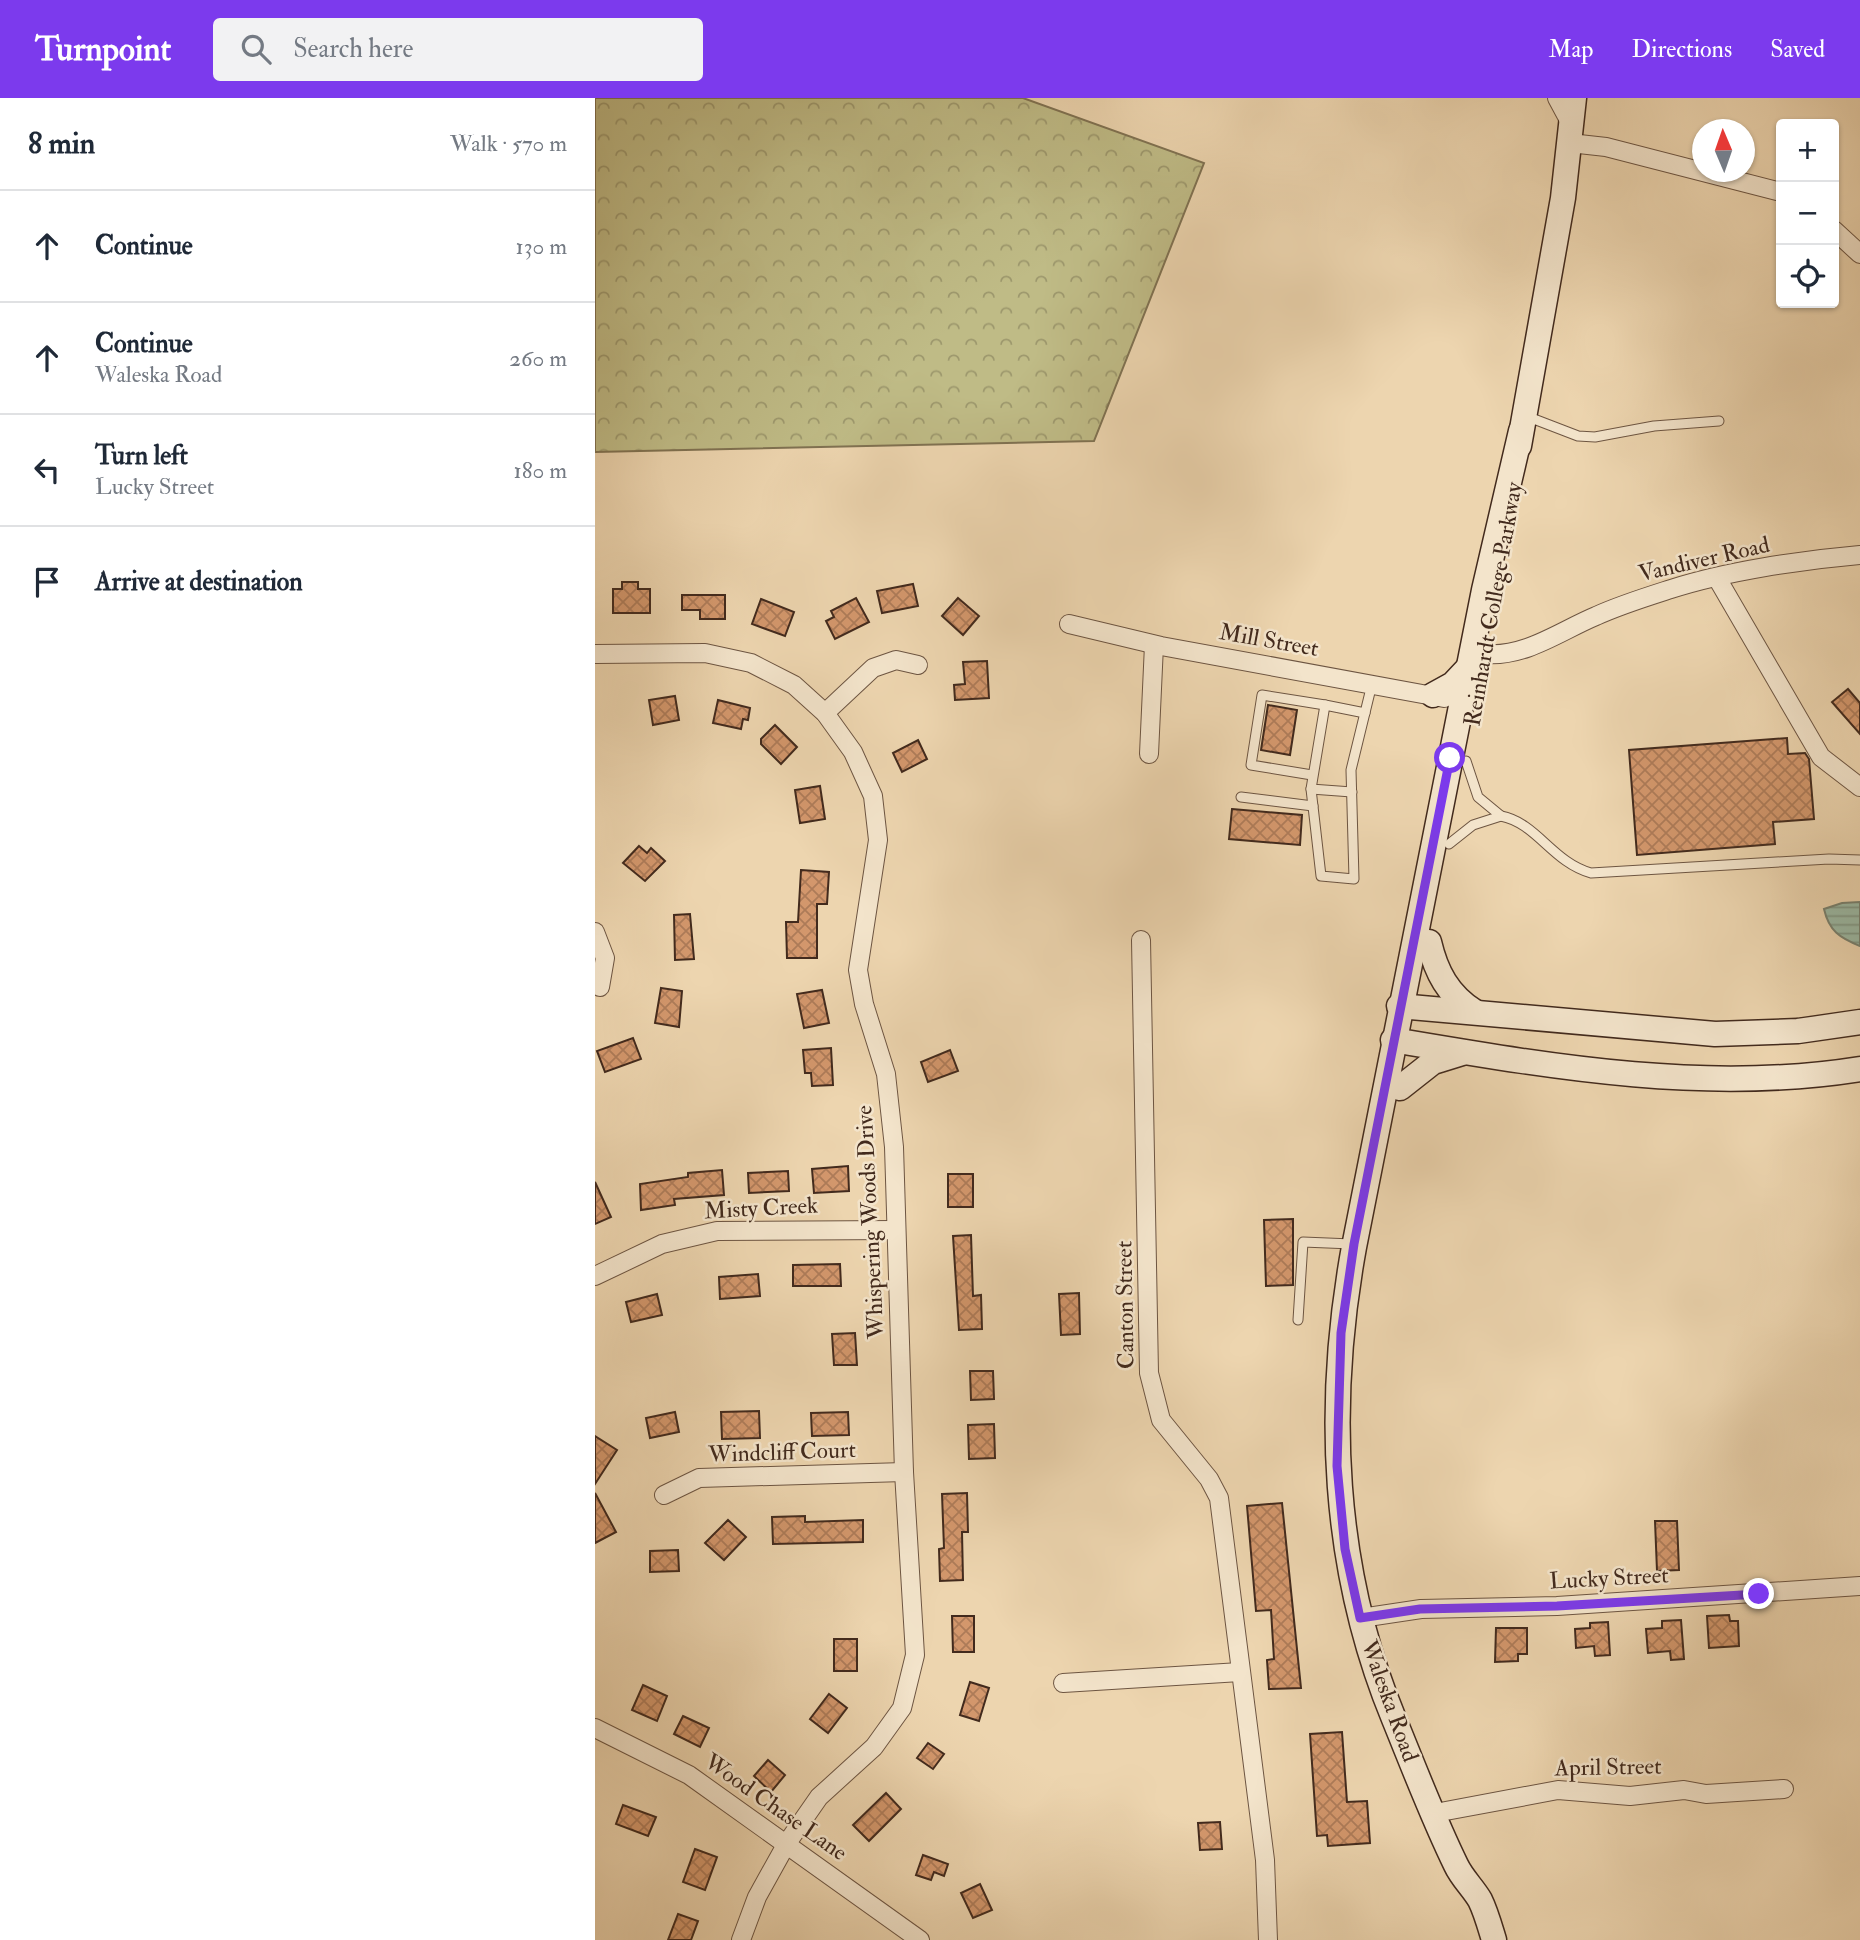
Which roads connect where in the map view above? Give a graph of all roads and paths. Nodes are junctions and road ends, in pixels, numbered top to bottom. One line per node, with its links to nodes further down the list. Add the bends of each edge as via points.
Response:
1 (1557, 98): 3 (street)
2 (1574, 98): 3 (main road, Reinhardt College Parkway)
3 (1571, 134): 4 (street); 8 (main road, Reinhardt College Parkway, via 1555,253)
4 (1776, 191)
5 (1839, 235): 6 (street)
6 (1860, 254)
7 (1719, 421): 8 (lane, via 1595,437)
8 (1523, 424): 14 (main road, Reinhardt College Parkway, via 1505,492)
9 (1860, 555): 10 (street, Vandiver Road)
10 (1717, 578): 14 (street, Vandiver Road, via 1634,601 1528,648); 31 (street, via 1821,757)
11 (1069, 624): 12 (street, Mill Street)
12 (1154, 645): 16 (street, Mill Street); 26 (street)
13 (595, 654): 20 (street, Whispering Woods Drive, via 705,653 751,663 794,685)
14 (1478, 661): 17 (main road); 18 (main road, Reinhardt College Parkway); 27 (main road, Reinhardt College Parkway)
15 (918, 665): 20 (street, via 896,660 873,668)
16 (1372, 684): 17 (street, Mill Street); 21 (lane)
17 (1433, 695): 18 (street, Mill Street)
18 (1462, 701): 27 (main road, Reinhardt College Parkway)
19 (1325, 705): 21 (lane); 28 (lane); 28 (lane, via 1262,695 1251,765)
20 (825, 713): 50 (street, Whispering Woods Drive, via 853,752 873,796 878,840 858,970 886,1074)
21 (1365, 713): 23 (lane)
22 (1348, 729): 23 (lane)
23 (1360, 731): 25 (lane)
24 (1343, 749): 25 (lane)
25 (1356, 751): 30 (lane)
26 (1149, 754)
27 (1458, 759): 36 (lane, via 1478,797); 37 (main road, Reinhardt College Parkway); 43 (main road)
28 (1316, 768): 32 (lane)
29 (1339, 768): 30 (lane)
30 (1351, 770): 33 (lane)
31 (1860, 788)
32 (1311, 789): 33 (lane); 35 (lane)
33 (1352, 792): 35 (lane, via 1354,879 1321,876)
34 (1241, 797): 35 (lane)
35 (1313, 806)
36 (1501, 816): 37 (lane, via 1473,825); 38 (lane, via 1522,823 1558,858 1591,873)
37 (1449, 844): 41 (main road, Reinhardt College Parkway)
38 (1860, 860)
39 (595, 932): 42 (street, via 605,958)
40 (1141, 940): 59 (street, Canton Street, via 1149,1373 1161,1420 1219,1498)
41 (1429, 942): 43 (main road, Reinhardt College Parkway); 44 (main road, via 1445,985)
42 (600, 987)
43 (1408, 1007): 44 (main road); 46 (main road)
44 (1475, 1012): 45 (main road, via 1715,1034 1798,1031)
45 (1860, 1022)
46 (1401, 1042): 47 (main road); 49 (main road, Waleska Road); 51 (main road, Waleska Road)
47 (1469, 1052): 48 (main road, via 1691,1080 1778,1079); 49 (main road, via 1433,1062)
48 (1860, 1069)
49 (1400, 1088): 54 (main road, Waleska Road)
50 (896, 1230): 52 (street, Misty Creek, via 717,1231 662,1244); 55 (street, Whispering Woods Drive)
51 (1354, 1244): 53 (lane, via 1303,1242); 54 (main road, Waleska Road)
52 (595, 1276)
53 (1298, 1320)
54 (1340, 1363): 58 (main road, Waleska Road, via 1339,1493)
55 (904, 1472): 56 (street, Windcliff Court, via 699,1478); 64 (street, Whispering Woods Drive, via 915,1655 902,1708 874,1747 819,1797)
56 (664, 1495)
57 (1860, 1586): 58 (street, Lucky Street, via 1557,1606 1420,1609)
58 (1360, 1618): 63 (main road, Waleska Road, via 1393,1717)
59 (1240, 1672): 60 (street); 67 (street, Canton Street, via 1265,1860)
60 (1063, 1683)
61 (595, 1728): 64 (street, Wood Chase Lane, via 689,1775)
62 (1784, 1789): 63 (street, April Street, via 1706,1794 1684,1790 1630,1796 1558,1790)
63 (1435, 1814): 68 (main road, Waleska Road)
64 (786, 1843): 65 (street, Whispering Woods Drive, via 757,1897); 66 (street, Wood Chase Lane)
65 (741, 1940)
66 (920, 1940)
67 (1268, 1940)
68 (1495, 1940)

